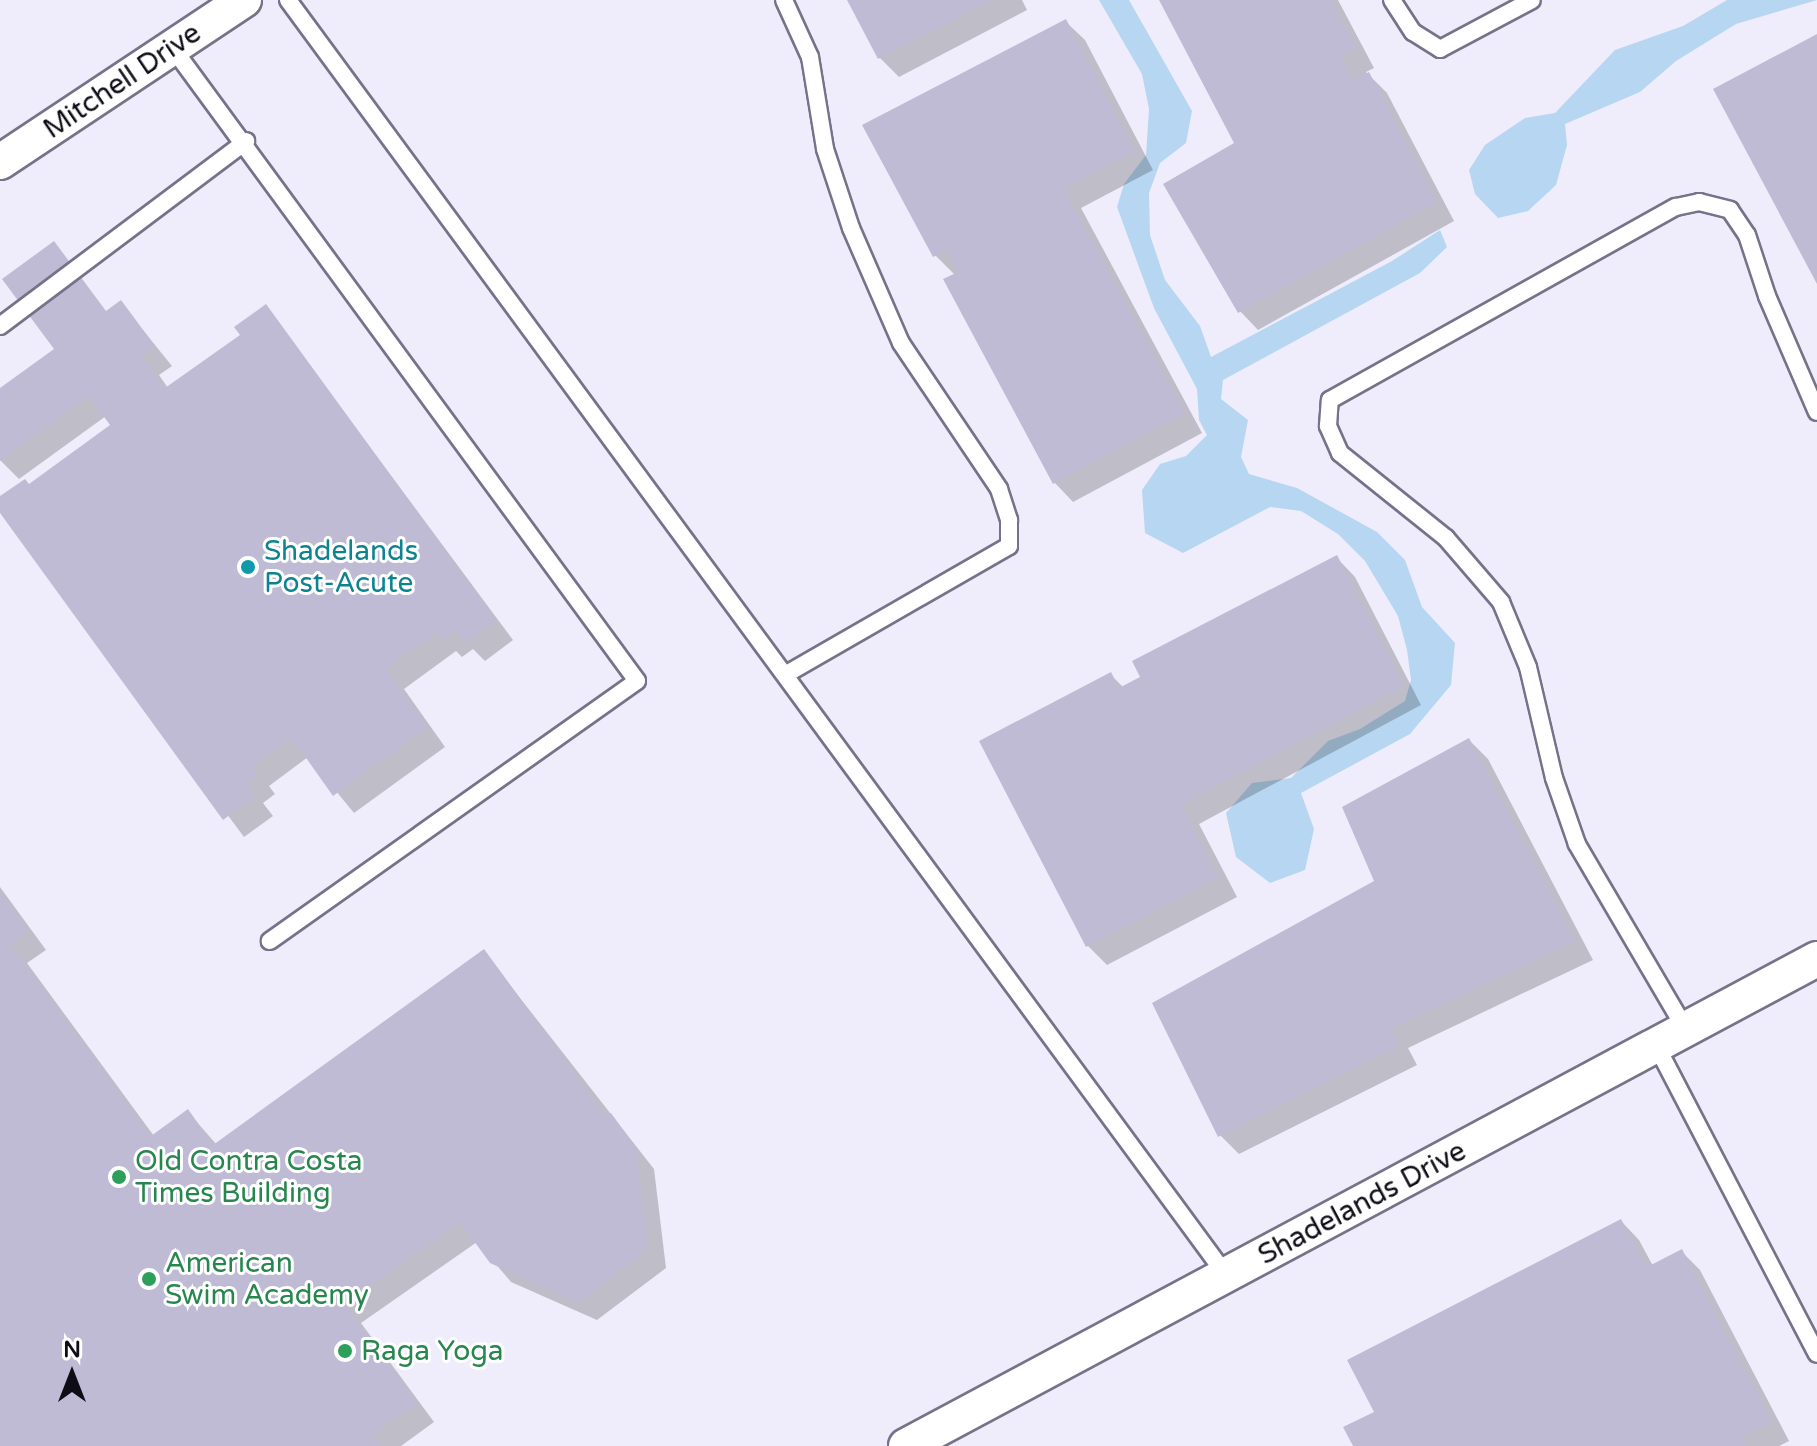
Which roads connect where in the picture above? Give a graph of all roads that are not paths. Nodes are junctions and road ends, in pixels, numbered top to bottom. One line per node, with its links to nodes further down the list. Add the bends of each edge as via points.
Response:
1 (244, 0): 6 (street, Mitchell Drive)
2 (288, 0): 11 (lane)
3 (784, 0): 11 (lane, via 810,57 825,149 851,228 901,343 999,489 1009,520 1009,546)
4 (1392, 0): 5 (lane, via 1413,32 1440,49)
5 (1532, 0)
6 (172, 47): 7 (lane); 8 (street, Mitchell Drive)
7 (246, 141): 9 (lane); 12 (lane, via 637,681)
8 (0, 162)
9 (0, 326)
10 (1817, 412): 14 (lane, via 1747,235 1730,210 1699,202 1662,215 1330,400 1328,426 1340,453 1446,538 1501,602 1528,667 1554,778 1577,844)
11 (786, 674): 15 (lane)
12 (270, 941)
13 (1817, 959): 14 (street, Shadelands Drive)
14 (1671, 1038): 15 (street, Shadelands Drive); 16 (lane)
15 (1226, 1275): 17 (street, Shadelands Drive)
16 (1817, 1354)
17 (912, 1445)

